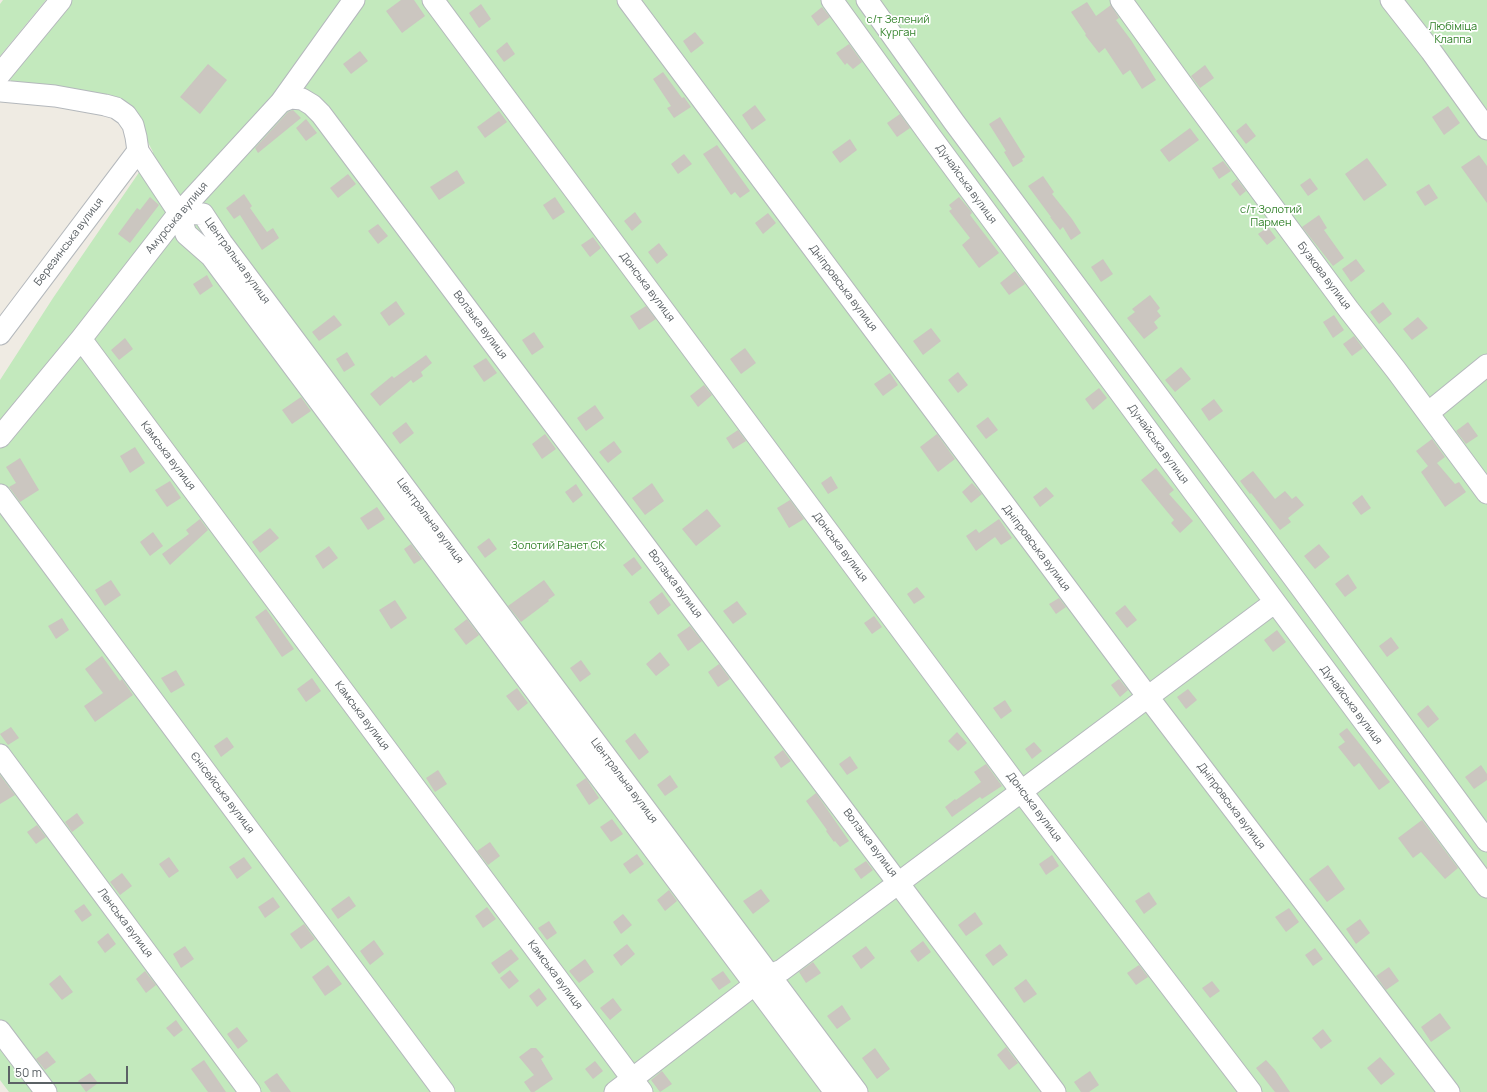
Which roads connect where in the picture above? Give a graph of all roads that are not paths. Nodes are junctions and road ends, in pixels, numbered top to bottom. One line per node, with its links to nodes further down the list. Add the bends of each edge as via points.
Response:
1 (61, 0): 9 (street)
2 (354, 0): 11 (street, Амурська вулиця)
3 (433, 0): 25 (street, Донська вулиця)
4 (628, 0): 23 (street, Дніпровська вулиця)
5 (832, 0): 22 (street, Дунайська вулиця)
6 (867, 0): 26 (street, via 954,122)
7 (1121, 0): 18 (street, Бузкова вулиця)
8 (1391, 0): 12 (street)
9 (0, 74)
10 (0, 91): 13 (street, via 54,96 116,108 126,115 133,125)
11 (281, 102): 14 (street, Амурська вулиця); 27 (street, Волзька вулиця, via 291,98 302,100 321,114)
12 (1487, 129)
13 (138, 151): 14 (street); 15 (street, Березинська вулиця)
14 (179, 213): 16 (street, Амурська вулиця); 29 (street, Центральна вулиця, via 186,234 211,256)
15 (0, 334)
16 (81, 339): 19 (street, Амурська вулиця); 31 (street, Камська вулиця)
17 (1487, 365): 18 (street)
18 (1428, 414): 20 (street, Бузкова вулиця)
19 (0, 438)
20 (1487, 493)
21 (0, 495): 34 (street, Єнісейська вулиця)
22 (1275, 602): 23 (street); 28 (street, Дунайська вулиця)
23 (1148, 697): 25 (street); 40 (street, Дніпровська вулиця)
24 (0, 755): 33 (street, Ленська вулиця)
25 (1021, 791): 27 (street); 39 (street, Донська вулиця)
26 (1487, 841)
27 (899, 882): 29 (street, via 782,970); 38 (street, Волзька вулиця)
28 (1487, 887)
29 (762, 980): 31 (street); 36 (street, Центральна вулиця); 37 (street, Центральна вулиця)
30 (0, 1031): 32 (street)
31 (637, 1085): 35 (street)
32 (46, 1092)
33 (250, 1092)
34 (444, 1092)
35 (615, 1092)
36 (835, 1092)
37 (858, 1092)
38 (1056, 1092)
39 (1251, 1092)
40 (1449, 1092)

